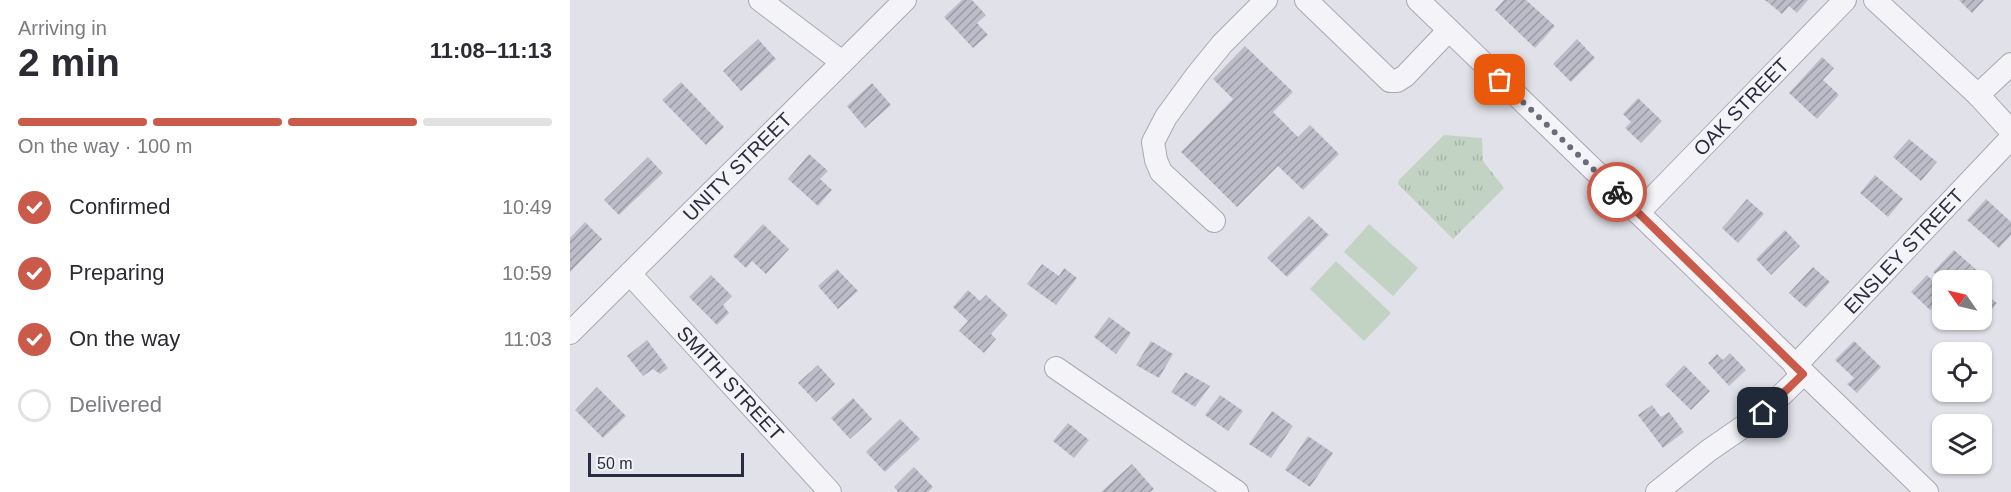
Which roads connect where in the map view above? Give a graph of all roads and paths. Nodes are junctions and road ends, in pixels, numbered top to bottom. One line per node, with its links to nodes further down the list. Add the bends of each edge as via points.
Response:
1 (760, 0): 9 (street)
2 (905, 0): 9 (street, UNITY STREET)
3 (1266, 0): 15 (street, via 1202,68 1166,117 1154,142 1161,172)
4 (1306, 0): 8 (street, via 1390,81 1405,76)
5 (1418, 0): 8 (street)
6 (1845, 0): 14 (street, OAK STREET)
7 (1875, 0): 11 (street)
8 (1449, 30): 14 (street)
9 (842, 62): 16 (street, UNITY STREET)
10 (2011, 64): 11 (street)
11 (1978, 96): 12 (street)
12 (2011, 131)
13 (2011, 138): 19 (street, ENSLEY STREET)
14 (1638, 213): 19 (street)
15 (1214, 221)
16 (631, 275): 17 (street, UNITY STREET); 20 (street, SMITH STREET)
17 (570, 333)
18 (1056, 368): 21 (street)
19 (1799, 370): 22 (street, ENSLEY STREET, via 1763,413); 23 (street)
20 (830, 492)
21 (1237, 492)
22 (1657, 492)
23 (1927, 492)

